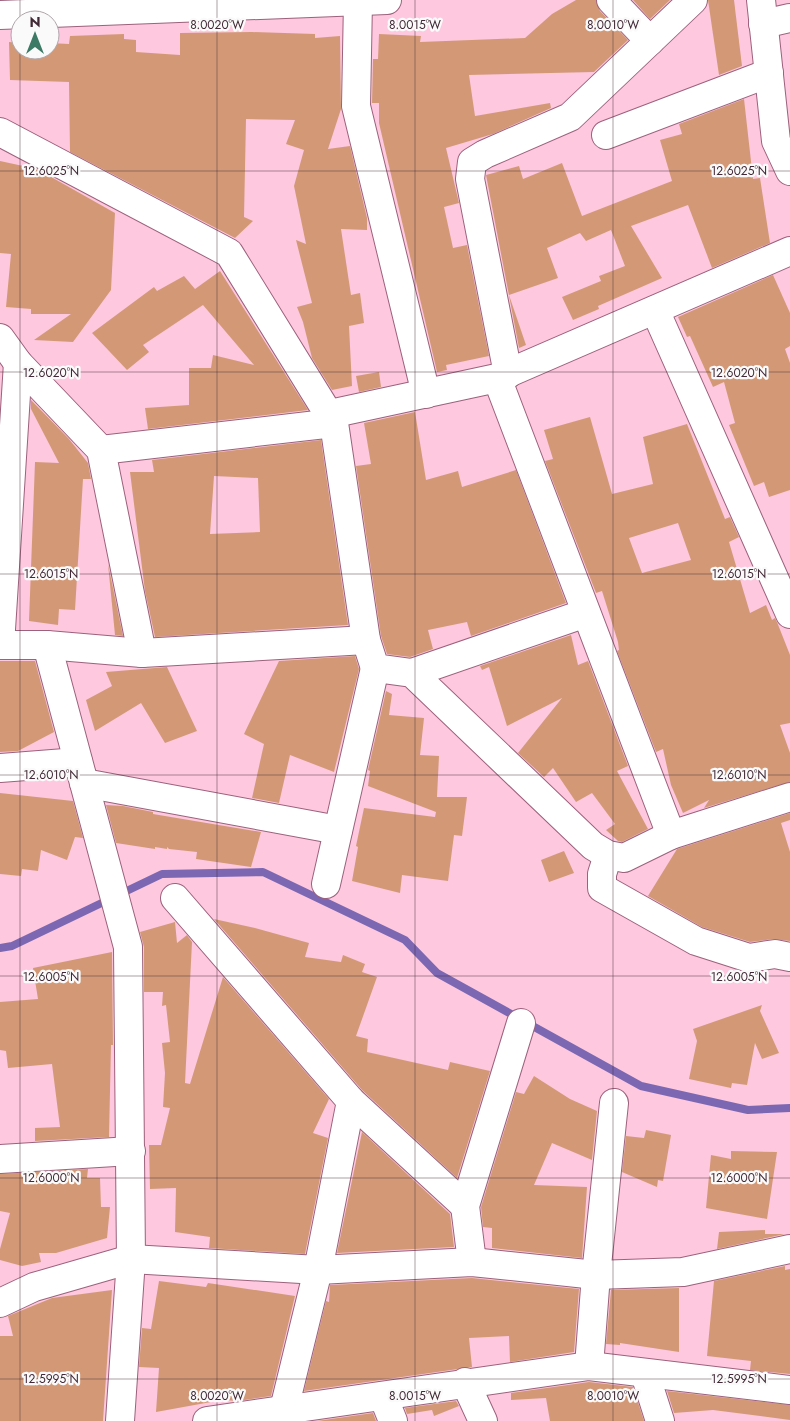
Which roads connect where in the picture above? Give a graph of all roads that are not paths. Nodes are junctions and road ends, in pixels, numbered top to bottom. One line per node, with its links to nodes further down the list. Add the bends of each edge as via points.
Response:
1 (387, 0): 4 (street)
2 (611, 0): 9 (street)
3 (693, 0): 9 (street)
4 (358, 1): 5 (street); 20 (street, via 356,106)
5 (186, 4): 7 (street)
6 (762, 12): 8 (street); 10 (street)
7 (0, 15)
8 (790, 18)
9 (650, 41): 19 (street, via 570,117 472,162 470,179)
10 (769, 73): 12 (street); 13 (street)
11 (0, 132): 21 (street, via 229,253)
12 (606, 135)
13 (783, 139): 14 (street)
14 (790, 171)
15 (790, 251): 16 (street)
16 (655, 310): 19 (street); 25 (street)
17 (0, 338): 18 (street)
18 (18, 363): 22 (street); 23 (street)
19 (503, 376): 20 (street); 24 (street)
20 (426, 394): 21 (street)
21 (332, 419): 22 (street); 26 (street)
22 (101, 450): 29 (street)
23 (5, 478): 27 (street)
24 (586, 613): 31 (street); 36 (street)
25 (790, 614)
26 (366, 640): 29 (street); 30 (street)
27 (0, 645): 28 (street)
28 (47, 645): 29 (street); 33 (street)
29 (142, 653)
30 (375, 668): 31 (street); 35 (street)
31 (412, 674): 37 (street, via 592,846)
32 (0, 768): 33 (street)
33 (81, 773): 35 (street); 44 (street, via 128,947)
34 (790, 797): 36 (street)
35 (338, 830): 38 (street)
36 (671, 835): 37 (street, via 624,858)
37 (608, 855): 40 (street, via 602,874 602,888 696,941 749,958 775,954)
38 (326, 884)
39 (174, 898): 42 (street)
40 (790, 957)
41 (521, 1023): 46 (street)
42 (351, 1101): 46 (street); 50 (street)
43 (614, 1103): 51 (street)
44 (131, 1150): 45 (street); 48 (street)
45 (0, 1159)
46 (465, 1206): 49 (street)
47 (790, 1249): 51 (street, via 683,1272)
48 (131, 1259): 50 (street); 52 (street, via 34,1287); 60 (street)
49 (472, 1262): 50 (street); 51 (street)
50 (318, 1270): 58 (street)
51 (596, 1274): 53 (street)
52 (0, 1303)
53 (589, 1366): 54 (street); 55 (street)
54 (645, 1374): 56 (street); 63 (street)
55 (465, 1382): 57 (street); 62 (street)
56 (790, 1390)
57 (382, 1396): 58 (street); 61 (street)
58 (284, 1409): 59 (street)
59 (216, 1420)
60 (120, 1421)
61 (392, 1421)
62 (483, 1421)
63 (660, 1421)

